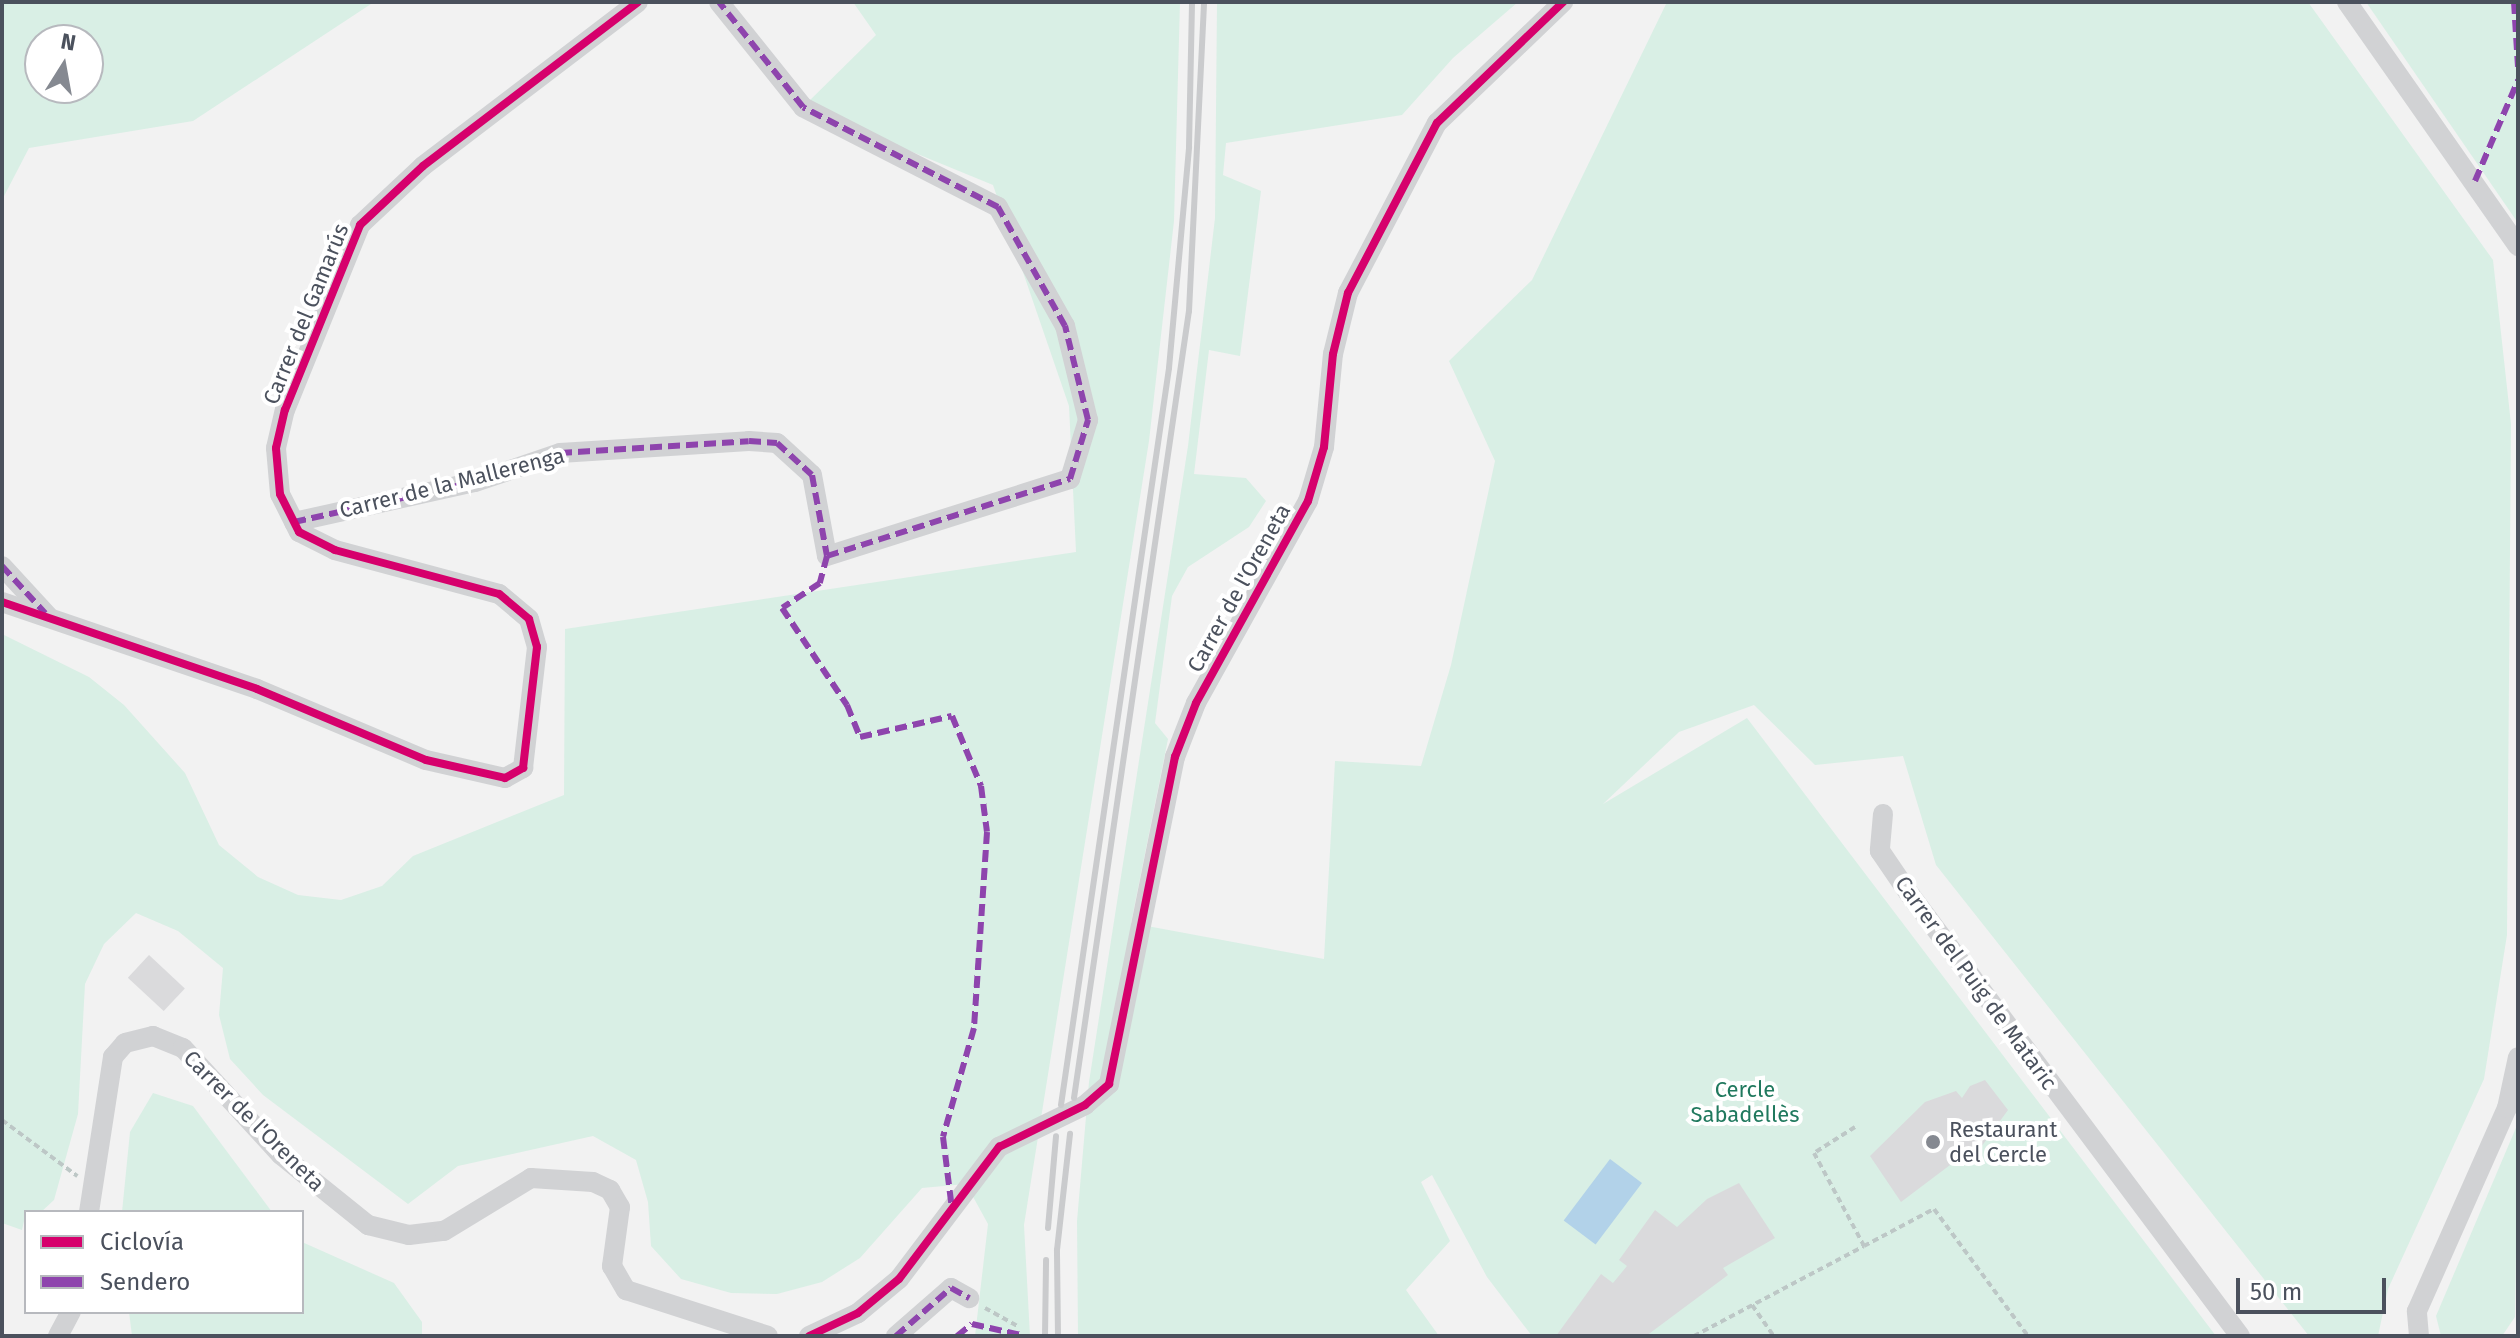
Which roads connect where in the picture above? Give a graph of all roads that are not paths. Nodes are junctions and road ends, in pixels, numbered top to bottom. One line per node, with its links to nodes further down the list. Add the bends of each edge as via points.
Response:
1 (638, 2): 6 (street, Carrer del Gamarús, via 423,166 360,225 285,410 276,448 280,494)
2 (719, 2): 6 (street, Carrer de la Mallerenga, via 803,107 998,207 1065,326 1088,420 1070,479 827,556 812,475 777,443 749,441 560,453 475,482)
3 (1563, 2): 16 (street, Carrer de l'Oreneta, via 1437,123 1357,271 1339,321 1324,447 1308,501 1196,703 1175,757 1115,1071 1085,1105 992,1155 899,1279 858,1313)
4 (2347, 2): 5 (street)
5 (2518, 246)
6 (294, 522): 9 (street, via 299,532 335,550 499,594 529,619 537,647 523,768 505,778 426,760 257,689)
7 (2, 566): 9 (street)
8 (2, 602): 9 (street)
9 (50, 618)
10 (1883, 814): 20 (street, Carrer del Puig de Mataric, via 1880,851 1908,892)
11 (2518, 1057): 21 (street, via 2507,1108 2417,1311)
12 (89, 1210): 15 (street, Carrer de l'Oreneta, via 113,1057 125,1043 153,1036 192,1056 253,1127 318,1188 347,1212 388,1232 444,1231 531,1178 603,1185 620,1207 612,1259 619,1283)
13 (969, 1298): 19 (street, via 951,1288)
14 (70, 1314): 17 (street)
15 (708, 1328): 18 (street, Carrer de l'Oreneta)
16 (817, 1335)
17 (58, 1336)
18 (768, 1336)
19 (896, 1336)
20 (2240, 1336)
21 (2419, 1336)

